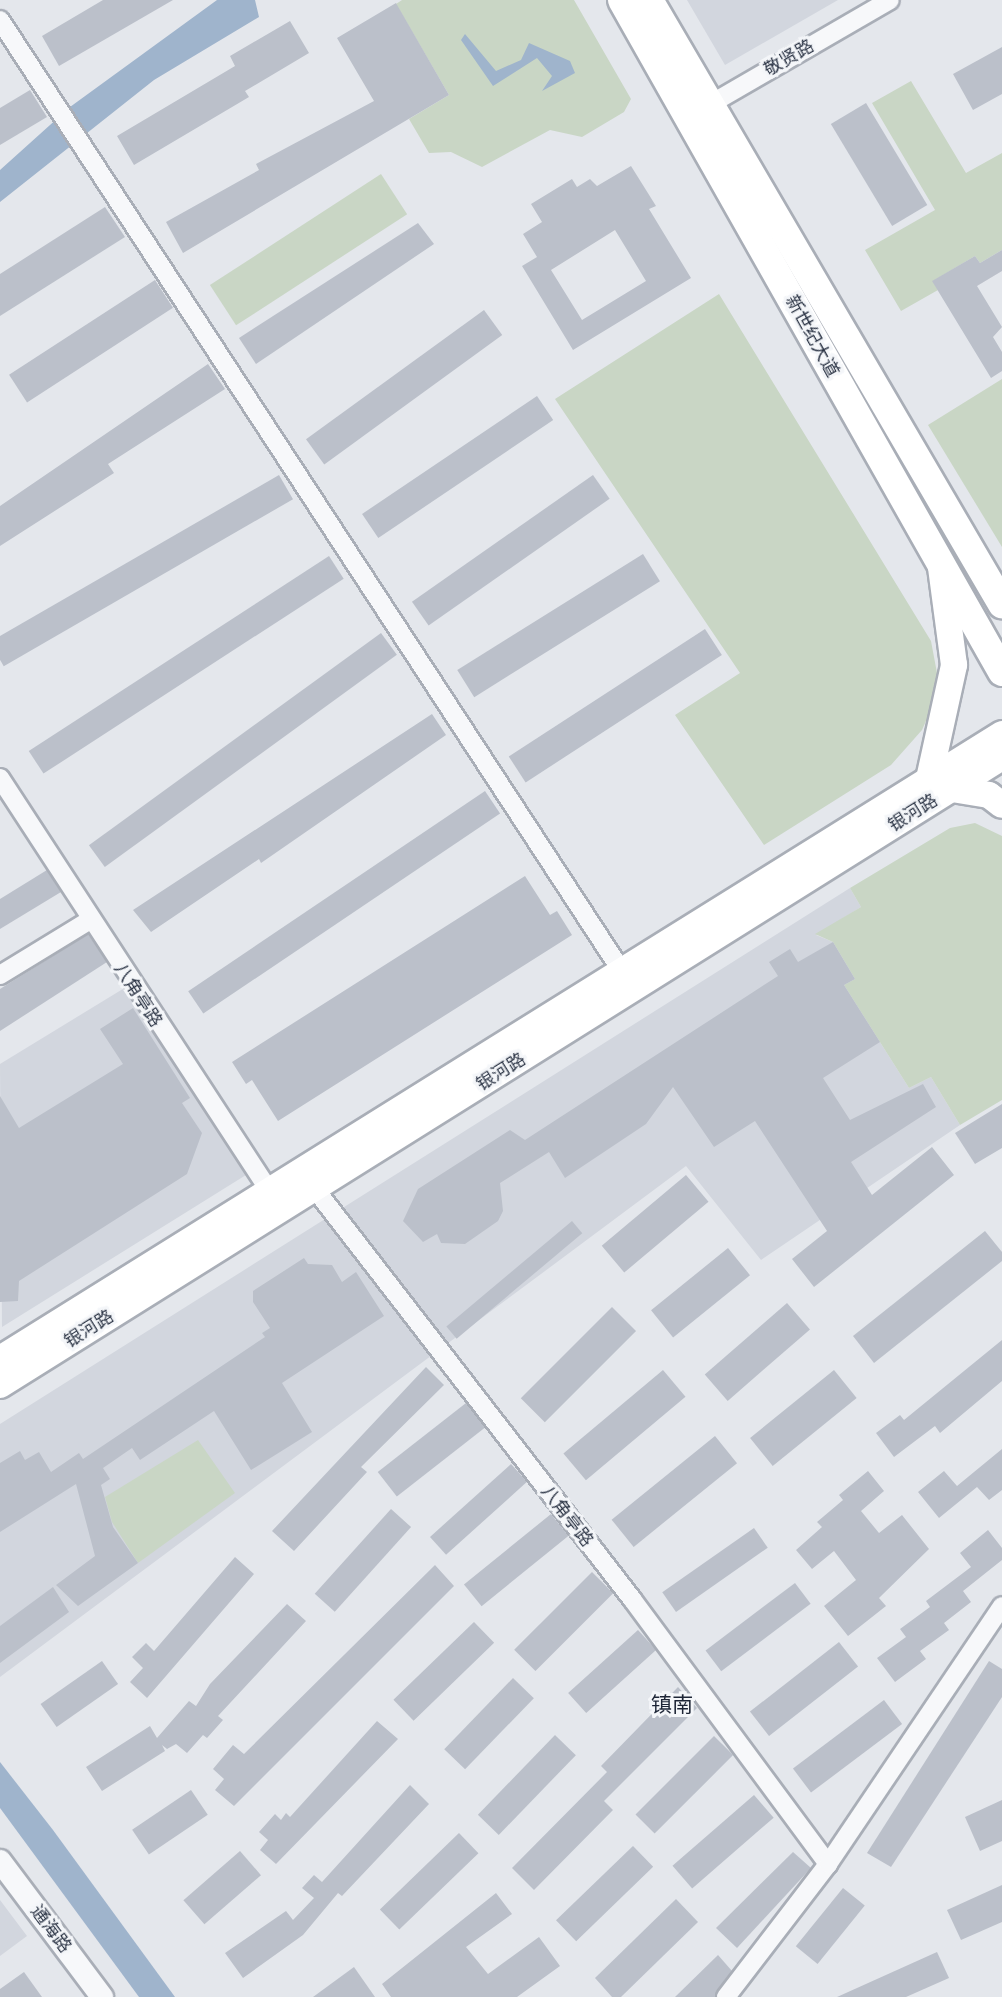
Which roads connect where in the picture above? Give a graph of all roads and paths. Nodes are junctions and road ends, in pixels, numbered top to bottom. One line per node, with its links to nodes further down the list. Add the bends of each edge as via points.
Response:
1 (622, 0): 5 (main road, 新世纪大道)
2 (649, 0): 5 (main road, 新世纪大道)
3 (890, 0): 5 (street, 敬贤路)
4 (0, 20): 17 (street, via 87,159)
5 (699, 110): 6 (main road, 新世纪大道); 7 (main road, 新世纪大道)
6 (977, 563): 8 (main road); 9 (main road, 新世纪大道)
7 (941, 564): 10 (main road, 新世纪大道); 14 (main road, via 954,665)
8 (1002, 581)
9 (1002, 604)
10 (1002, 672)
11 (1002, 734): 14 (main road, 银河路)
12 (1002, 757): 14 (main road, 银河路)
13 (0, 778): 16 (street, 八角亭路)
14 (940, 784): 15 (main road, via 989,795); 17 (main road, 银河路); 19 (main road, 银河路)
15 (1002, 805)
16 (90, 920): 18 (street); 20 (street, 八角亭路)
17 (621, 970): 19 (main road, 银河路)
18 (0, 975)
19 (308, 1181): 20 (main road, 银河路); 25 (street, 八角亭路, via 632,1599)
20 (276, 1201): 21 (main road, 银河路); 22 (main road, 银河路)
21 (0, 1359)
22 (0, 1385)
23 (1002, 1606): 25 (street)
24 (0, 1861): 26 (street, 通海路)
25 (828, 1864): 27 (street)
26 (102, 1997)
27 (726, 1997)

